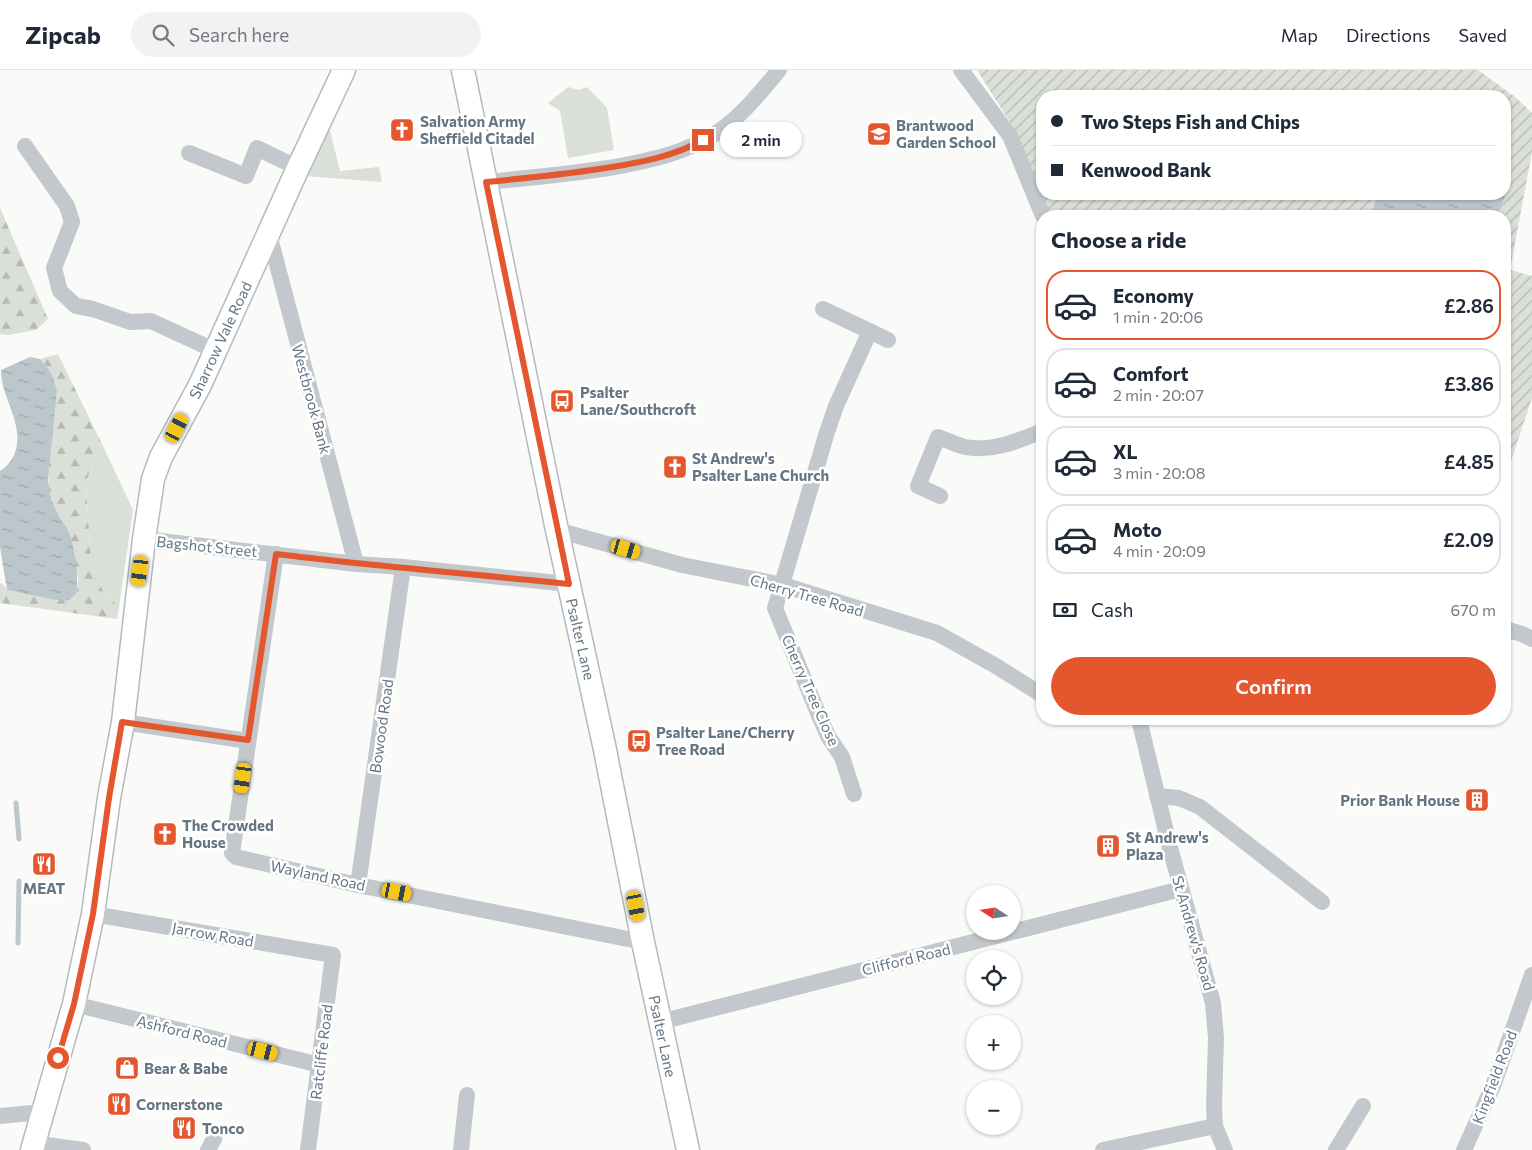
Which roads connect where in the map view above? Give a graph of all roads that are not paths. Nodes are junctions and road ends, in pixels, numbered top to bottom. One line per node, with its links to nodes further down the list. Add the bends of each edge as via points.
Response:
1 (344, 70): 7 (street, Sharrow Vale Road)
2 (463, 70): 8 (street, Psalter Lane)
3 (779, 70): 8 (street, via 752,103 716,133 689,148 657,159 573,174)
4 (961, 70): 9 (street, via 1010,136)
5 (25, 146): 14 (street, via 67,206 72,222 54,268 60,292 76,306 130,322 152,321)
6 (189, 153): 7 (street, via 246,176 257,148)
7 (298, 168): 10 (street, Sharrow Vale Road)
8 (486, 182): 17 (street, Psalter Lane)
9 (1036, 199)
10 (269, 234): 14 (street, Sharrow Vale Road); 20 (street, Westbrook Bank)
11 (823, 309): 12 (street)
12 (870, 331): 13 (street); 23 (street, Cherry Tree Close, via 827,432)
13 (888, 340)
14 (216, 351): 18 (street, Sharrow Vale Road, via 152,479)
15 (1036, 433): 16 (street, via 1012,443 982,448 964,447 938,437 918,486)
16 (940, 496)
17 (557, 530): 22 (street, Psalter Lane); 23 (street, Cherry Tree Road, via 682,565)
18 (144, 539): 19 (street, Bagshot Street); 27 (street, Sharrow Vale Road)
19 (276, 554): 20 (street, Bagshot Street); 29 (street, Wayland Road)
20 (356, 564): 21 (street, Bagshot Street)
21 (403, 567): 22 (street, Bagshot Street); 32 (street, Bowood Road)
22 (569, 584): 36 (street, Psalter Lane)
23 (783, 585): 26 (street, Cherry Tree Road, via 937,633); 30 (street, Cherry Tree Close, via 775,608 828,736 842,757)
24 (1511, 631): 25 (street)
25 (1532, 639)
26 (1036, 691)
27 (122, 722): 29 (street); 35 (street, Sharrow Vale Road)
28 (1140, 725): 31 (street, St Andrew's Road)
29 (248, 740): 32 (street, Wayland Road, via 232,853 236,857)
30 (854, 794)
31 (1157, 796): 33 (street, St Andrew's Road); 34 (street, via 1179,798 1200,807)
32 (358, 885): 36 (street, Wayland Road)
33 (1181, 889): 40 (street, Clifford Road); 46 (street, St Andrew's Road, via 1213,1003)
34 (1322, 902)
35 (93, 914): 37 (street, Jarrow Road); 39 (street, Sharrow Vale Road)
36 (643, 942): 40 (street, Psalter Lane)
37 (333, 954): 41 (street, Ratcliffe Road)
38 (1532, 975): 55 (street, Kingfield Road, via 1493,1086)
39 (74, 1004): 41 (street, Ashford Road); 44 (street, Sharrow Vale Road)
40 (660, 1022): 51 (street, Psalter Lane)
41 (320, 1064): 49 (street, Ratcliffe Road)
42 (466, 1095): 50 (street)
43 (1364, 1106): 54 (street)
44 (42, 1112): 45 (street); 47 (street, Sharrow Vale Road)
45 (0, 1116)
46 (1215, 1126): 52 (street); 53 (street, St Andrew's Road)
47 (32, 1147): 48 (street)
48 (83, 1150)
49 (308, 1150)
50 (461, 1150)
51 (688, 1150)
52 (1103, 1150)
53 (1225, 1150)
54 (1336, 1150)
55 (1464, 1150)

